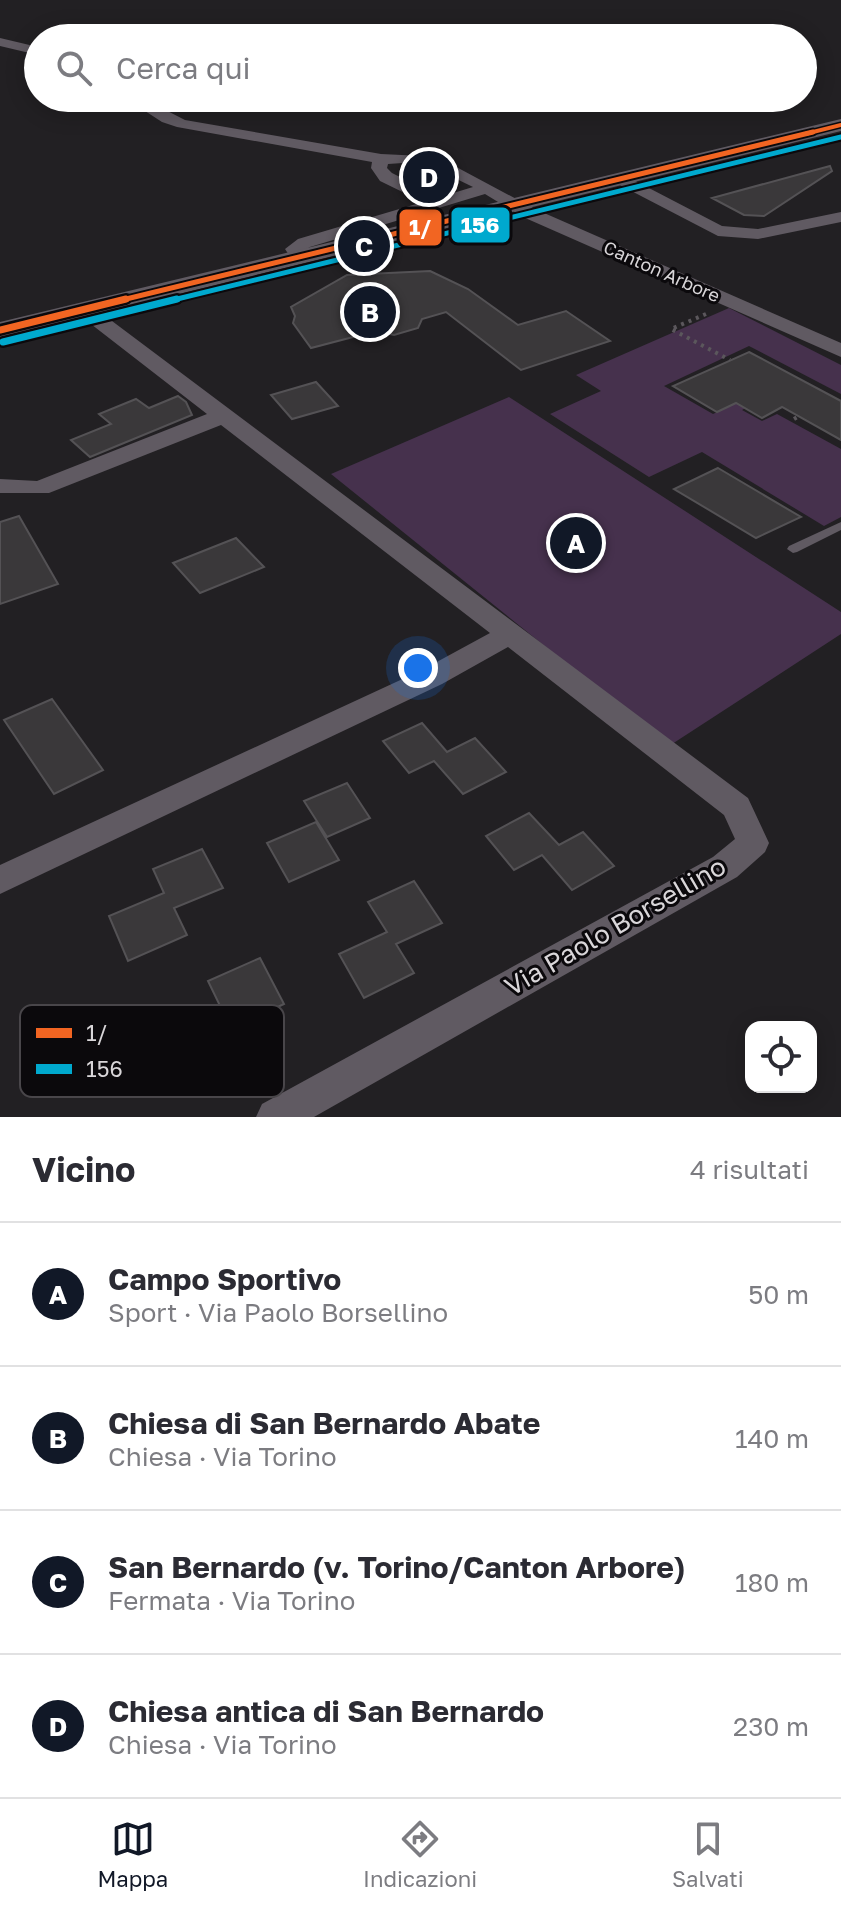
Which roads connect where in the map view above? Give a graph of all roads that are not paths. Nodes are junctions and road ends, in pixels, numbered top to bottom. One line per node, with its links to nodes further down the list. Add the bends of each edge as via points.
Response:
1 (159, 112): 3 (street, Canton Arbore, via 182,124)
2 (841, 125): 4 (street)
3 (381, 159): 5 (street, Canton Arbore, via 427,159); 6 (street, via 379,168 386,177)
4 (612, 181): 7 (street, via 718,231 758,234); 8 (street)
5 (485, 189): 6 (street); 11 (street, Canton Arbore)
6 (439, 203): 8 (street, via 304,243 294,249)
7 (841, 217)
8 (300, 257): 9 (street)
9 (85, 310): 10 (street); 12 (street, Via Paolo Borsellino)
10 (0, 330)
11 (841, 351)
12 (223, 416): 13 (street, via 40,488); 16 (street, Via Paolo Borsellino)
13 (3, 486)
14 (841, 526): 15 (lane)
15 (793, 549)
16 (510, 634): 17 (street, via 432,677); 18 (street, Via Paolo Borsellino, via 737,807 753,843 725,867)
17 (0, 880)
18 (276, 1117)

